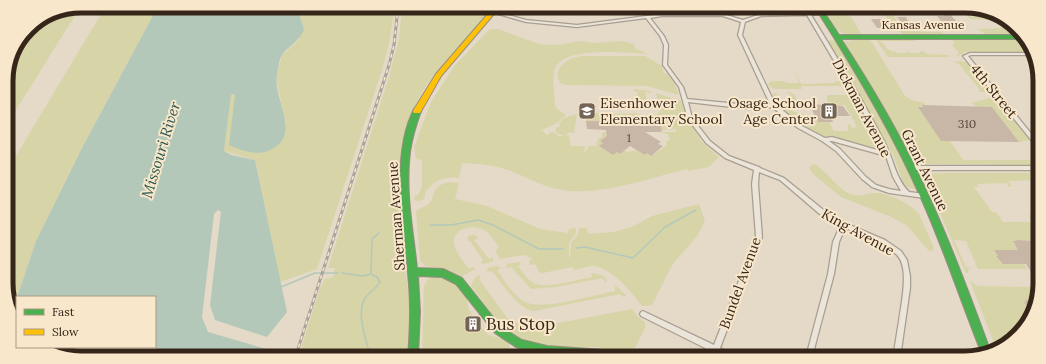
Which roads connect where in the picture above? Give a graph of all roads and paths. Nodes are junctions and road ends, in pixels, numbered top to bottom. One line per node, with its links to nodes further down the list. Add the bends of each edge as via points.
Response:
1 (491, 13): 25 (street, Sherman Avenue, via 436,79 421,101 410,130 404,169)
2 (503, 13): 8 (street, via 526,21 577,26)
3 (789, 13): 6 (street)
4 (808, 13): 10 (street, Dickman Avenue)
5 (821, 13): 11 (street, Grant Avenue)
6 (780, 14): 9 (street, via 762,15)
7 (700, 15): 8 (street); 9 (street, via 727,16)
8 (648, 17): 14 (street, King Avenue, via 662,36 666,45 665,65 682,87)
9 (743, 21): 15 (street, via 740,35)
10 (823, 37): 11 (street, Kansas Avenue); 18 (street, Dickman Avenue)
11 (837, 37): 12 (street, Kansas Avenue); 20 (street, Grant Avenue)
12 (1017, 37)
13 (1028, 54): 16 (street, 4th Street, via 966,55)
14 (685, 100): 15 (street, via 749,108); 19 (street, King Avenue, via 690,118 708,142 726,157)
15 (773, 105): 17 (street, via 800,126)
16 (1033, 139)
17 (824, 140): 18 (street, via 832,139); 22 (street, via 838,150 874,186)
18 (888, 155): 22 (street, Dickman Avenue, via 900,185)
19 (757, 168): 24 (street, King Avenue, via 782,179 819,210); 28 (street, Bundel Avenue, via 755,184 759,238)
20 (912, 168): 21 (street); 23 (street, Grant Avenue)
21 (1033, 168)
22 (908, 193): 23 (street)
23 (924, 196): 27 (street, Grant Avenue, via 956,268)
24 (842, 225): 32 (street); 33 (street, King Avenue, via 884,242 904,260 907,288)
25 (413, 272): 29 (street, Sherman Avenue, via 416,326); 30 (street, via 435,272 452,276 461,282 497,329 523,346)
26 (643, 314): 28 (street)
27 (985, 348)
28 (716, 349): 31 (street)
29 (414, 351)
30 (542, 351)
31 (720, 351)
32 (811, 351)
33 (897, 351)

